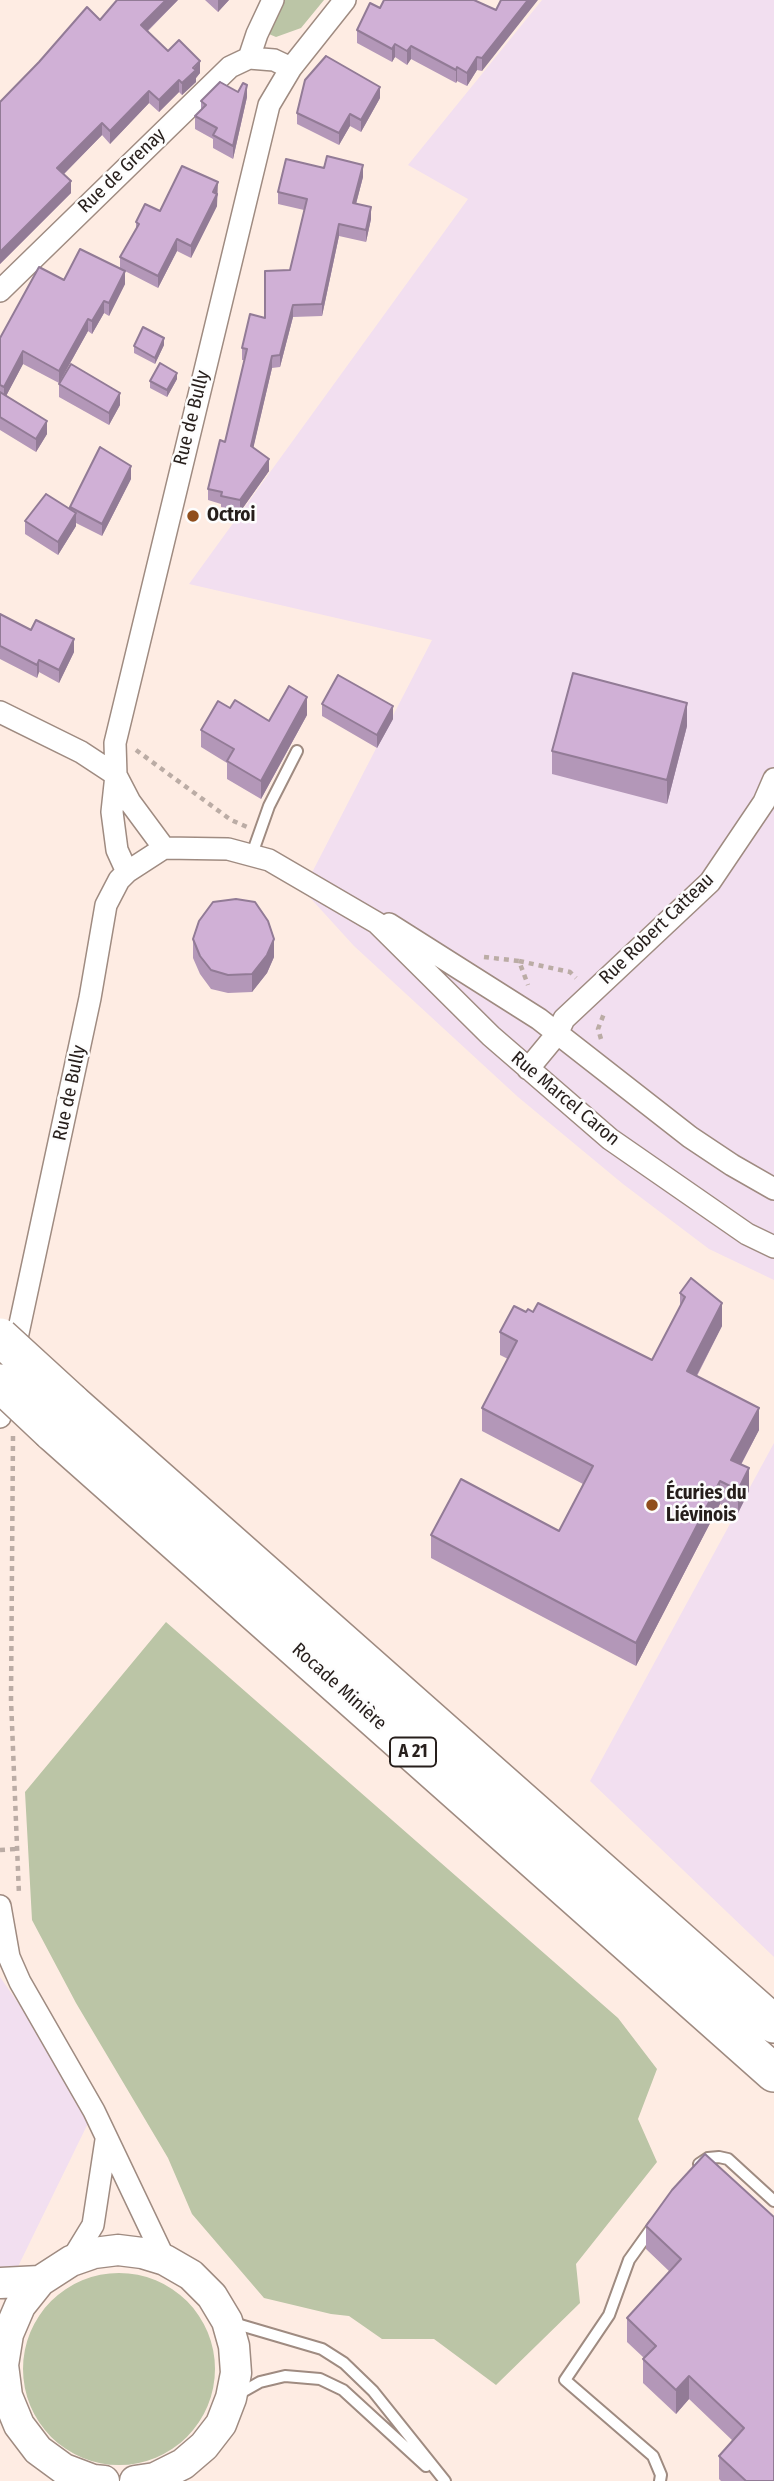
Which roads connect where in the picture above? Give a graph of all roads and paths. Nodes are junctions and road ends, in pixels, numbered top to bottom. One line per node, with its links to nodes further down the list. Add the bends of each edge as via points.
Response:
1 (273, 0): 3 (street)
2 (345, 0): 4 (street, Rue de Bully)
3 (249, 58): 4 (street, via 274,60); 5 (street, Rue de Grenay, via 230,67)
4 (291, 68): 8 (street, Rue de Bully, via 269,105 262,132 116,743)
5 (0, 291)
6 (0, 712): 8 (street, via 81,751)
7 (297, 751): 11 (lane, via 269,806)
8 (116, 775): 10 (street, Rue de Bully); 12 (street, Rue de Bully, via 112,812 117,850)
9 (774, 779): 16 (street, Rue Robert Catteau, via 764,802 710,882)
10 (164, 848): 11 (street, Rue Marcel Caron, via 209,847); 12 (street)
11 (252, 854): 13 (street, Rue Marcel Caron)
12 (127, 872): 25 (street, Rue de Bully, via 106,905)
13 (377, 923): 17 (street, Rue Marcel Caron, via 391,924); 19 (street, Rue Marcel Caron)
14 (519, 961): 15 (path)
15 (570, 972)
16 (590, 993): 17 (street, Rue Robert Catteau, via 564,1019); 18 (path, via 607,1008 598,1029)
17 (557, 1034): 19 (street, Rue Robert Catteau); 20 (street, Rue Marcel Caron, via 690,1137)
18 (603, 1042)
19 (528, 1069): 21 (street, Rue Marcel Caron, via 610,1139 747,1234)
20 (774, 1189)
21 (774, 1247)
22 (0, 1336): 24 (highway, Rocade Minière / A 21, bridge)
23 (0, 1383): 24 (highway, Rocade Minière / A 21, bridge)
24 (62, 1417): 29 (highway, Rocade Minière / A 21); 30 (highway, Rocade Minière / A 21)
25 (7, 1422): 26 (path, via 12,1440 11,1700)
26 (16, 1849): 27 (path); 28 (path)
27 (0, 1850)
28 (10, 1907): 31 (street, via 9,1957)
29 (774, 2024)
30 (774, 2073)
31 (106, 2140): 35 (street, via 93,2225); 36 (street)
32 (691, 2174): 33 (lane, via 708,2158 729,2159)
33 (774, 2201)
34 (660, 2217): 46 (lane, via 629,2260 609,2315 565,2380 653,2456)
35 (71, 2260): 36 (main road, via 118,2250); 37 (main road)
36 (165, 2260): 39 (main road, via 191,2275 212,2296)
37 (40, 2281): 38 (main road); 40 (main road, via 20,2306)
38 (0, 2283)
39 (226, 2321): 41 (main road, via 236,2372); 45 (lane, via 322,2349 344,2363 388,2409)
40 (2, 2363): 43 (main road, via 7,2396 19,2425 38,2450 64,2469)
41 (231, 2398): 42 (main road, via 221,2424); 45 (lane, via 260,2382 285,2376 320,2379 343,2390)
42 (180, 2473): 44 (main road)
43 (97, 2481)
44 (135, 2481)
45 (444, 2481)
46 (660, 2481)

